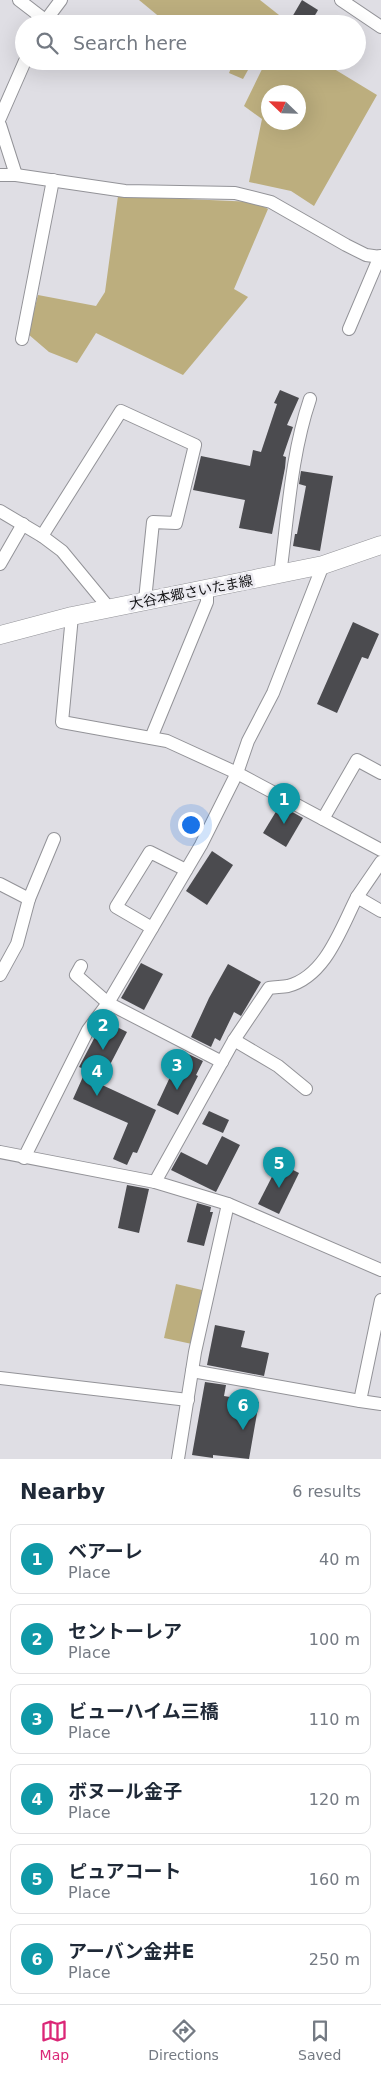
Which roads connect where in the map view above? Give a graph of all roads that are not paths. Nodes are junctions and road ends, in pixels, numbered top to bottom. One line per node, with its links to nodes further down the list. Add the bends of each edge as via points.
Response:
1 (19, 0): 4 (street)
2 (61, 0): 5 (street)
3 (341, 0): 6 (street)
4 (36, 15)
5 (49, 15)
6 (363, 15)
7 (366, 17): 8 (street)
8 (381, 27)
9 (21, 70): 10 (street)
10 (0, 118)
11 (0, 125): 13 (street)
12 (0, 174): 13 (street)
13 (16, 175): 14 (street)
14 (53, 180): 15 (street, via 125,191 236,193 271,202 346,245); 17 (street)
15 (380, 257): 16 (street)
16 (349, 329)
17 (22, 339)
18 (310, 399): 25 (street, via 295,459)
19 (0, 511): 20 (street)
20 (23, 524): 21 (street); 23 (street)
21 (42, 536): 27 (street, via 121,411 195,445 176,523 153,522); 28 (street, via 62,551)
22 (381, 545): 24 (main road, 大谷本郷さいたま線)
23 (0, 564)
24 (323, 565): 25 (main road, 大谷本郷さいたま線); 32 (street, via 273,693 248,740)
25 (280, 575): 26 (main road, 大谷本郷さいたま線)
26 (207, 588): 27 (main road, 大谷本郷さいたま線); 31 (street, via 207,602)
27 (145, 600): 28 (main road, 大谷本郷さいたま線)
28 (110, 608): 29 (main road, 大谷本郷さいたま線)
29 (72, 616): 30 (main road, 大谷本郷さいたま線); 31 (street, via 62,722)
30 (2, 633)
31 (151, 738): 32 (street, via 167,741)
32 (236, 773): 34 (street); 38 (street)
33 (381, 773): 34 (street, via 357,760)
34 (323, 819): 36 (street)
35 (54, 839): 41 (street)
36 (381, 850)
37 (381, 862): 40 (street)
38 (186, 870): 43 (street); 43 (street, via 150,852 116,907)
39 (0, 884): 41 (street)
40 (357, 897): 42 (street); 47 (street, via 330,952 307,977 288,986 269,988)
41 (29, 899): 45 (street, via 16,944)
42 (381, 911)
43 (152, 928): 46 (street)
44 (81, 966): 46 (street, via 76,975)
45 (0, 975)
46 (108, 1003): 48 (street); 51 (street, via 88,1030)
47 (234, 1040): 48 (street); 49 (street, via 278,1066)
48 (222, 1062): 52 (street)
49 (306, 1089)
50 (0, 1152): 51 (street)
51 (24, 1158): 52 (street)
52 (155, 1182): 53 (street)
53 (228, 1204): 54 (street); 56 (street)
54 (381, 1270)
55 (381, 1300): 59 (street)
56 (192, 1371): 58 (street); 59 (street)
57 (0, 1378): 58 (street)
58 (188, 1400): 61 (street)
59 (360, 1401): 60 (street)
60 (381, 1404)
61 (178, 1459)

